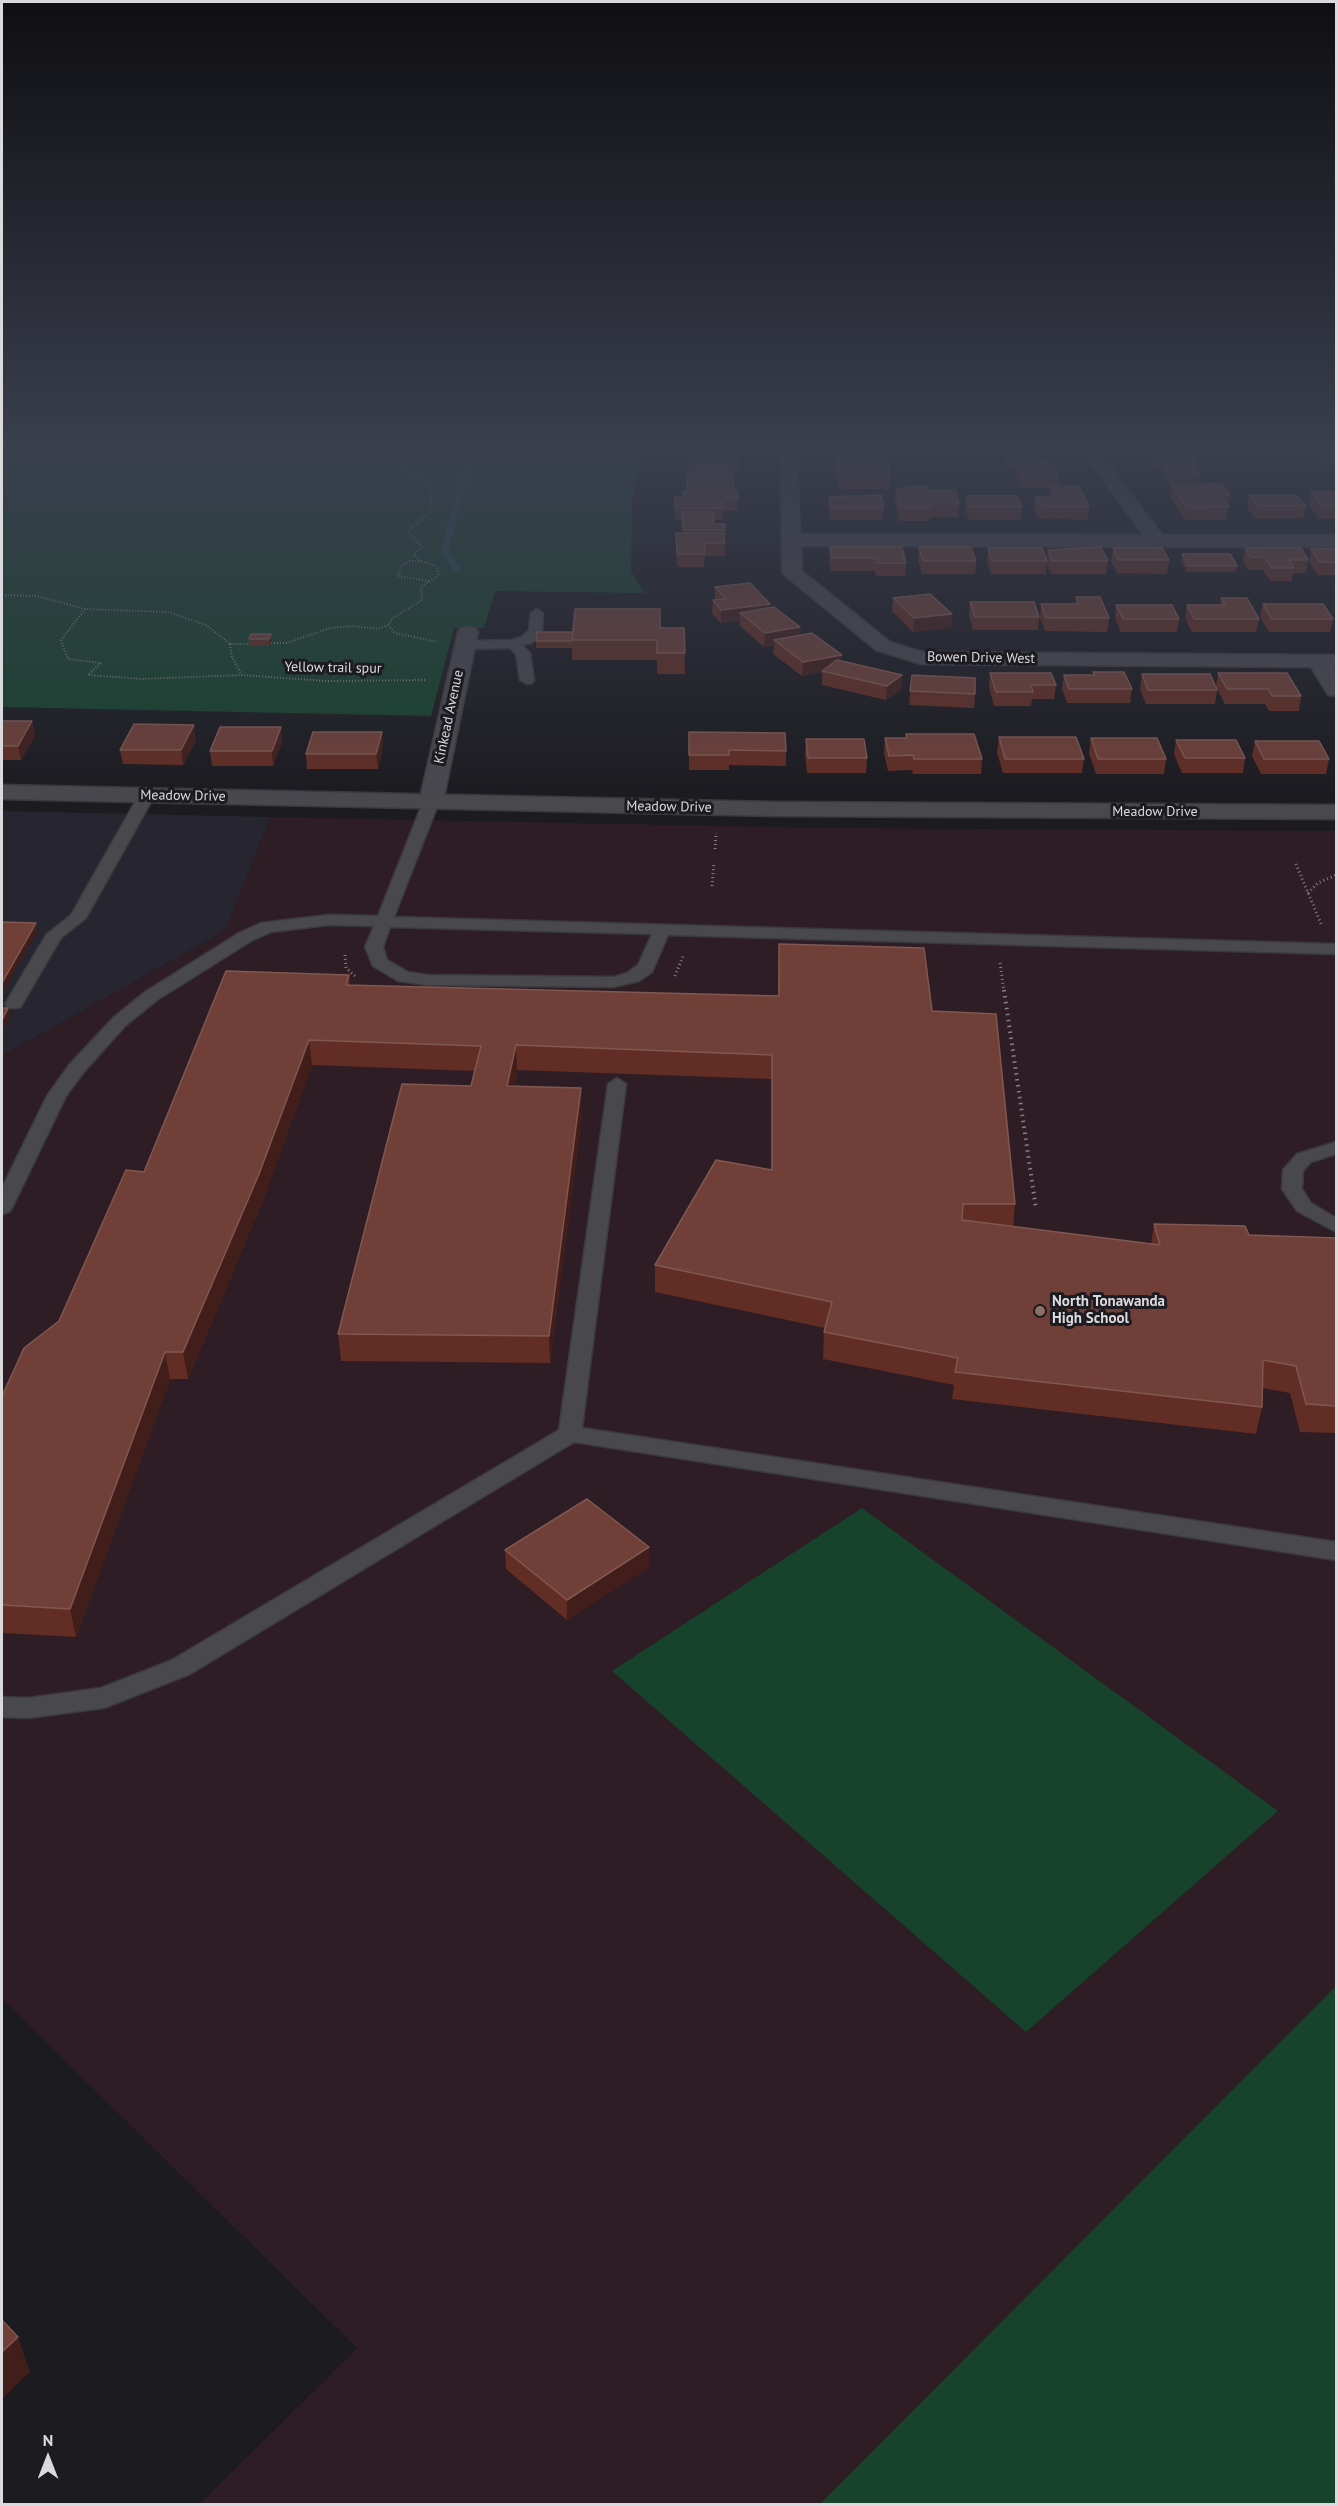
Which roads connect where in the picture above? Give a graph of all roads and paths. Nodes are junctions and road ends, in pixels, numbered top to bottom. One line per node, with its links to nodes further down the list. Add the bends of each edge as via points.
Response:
1 (400, 568): 4 (path, via 398,576)
2 (437, 568): 4 (path, via 439,575)
3 (792, 568): 12 (street, Bowen Drive West, via 792,573 883,646 921,658)
4 (430, 582): 8 (path, via 421,587 422,600)
5 (2, 595): 6 (path, via 36,596)
6 (85, 609): 10 (path, via 168,612 206,625); 13 (path, Yellow trail spur, via 61,640 68,659 101,663 88,675 142,679)
7 (537, 613): 11 (lane, via 535,630 527,640)
8 (388, 625): 9 (path, via 395,633); 10 (path, via 378,629 330,628 287,643)
9 (466, 638): 11 (lane); 15 (street, Kinkead Avenue)
10 (230, 644): 13 (path)
11 (513, 644): 14 (lane, via 523,653)
12 (1327, 661): 16 (street)
13 (242, 675): 15 (path, Yellow trail spur)
14 (528, 680)
15 (457, 682): 19 (street, Kinkead Avenue)
16 (1336, 690)
17 (2, 792): 18 (street, Meadow Drive)
18 (147, 795): 19 (street, Meadow Drive); 31 (lane, via 78,918 54,934)
19 (431, 802): 20 (street, Meadow Drive, via 833,810); 26 (lane)
20 (1336, 812)
21 (714, 863): 24 (path)
22 (1296, 864): 25 (path)
23 (1336, 875): 25 (path, via 1318,883)
24 (712, 886)
25 (1308, 893): 27 (path)
26 (384, 923): 28 (lane); 28 (lane, via 374,947 379,962 404,977 438,981 614,982 633,977 646,968); 34 (lane, via 321,920 267,927 151,996 119,1022 57,1096)
27 (1322, 926)
28 (662, 930): 29 (lane)
29 (1336, 949)
30 (998, 951): 35 (path)
31 (14, 1004)
32 (617, 1083): 37 (lane)
33 (1336, 1148): 36 (lane, via 1304,1158 1293,1170 1292,1189 1304,1207)
34 (2, 1208)
35 (1036, 1209)
36 (1336, 1226)
37 (570, 1434): 38 (lane); 39 (lane, via 181,1667 104,1698 28,1708)
38 (1336, 1551)
39 (2, 1707)

